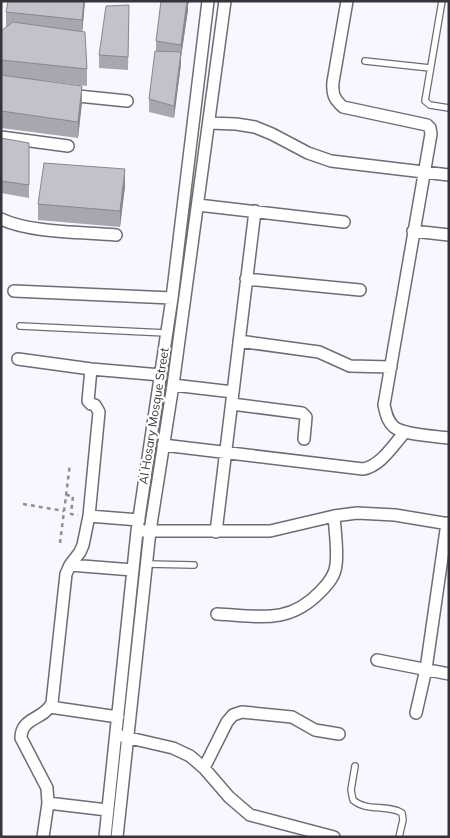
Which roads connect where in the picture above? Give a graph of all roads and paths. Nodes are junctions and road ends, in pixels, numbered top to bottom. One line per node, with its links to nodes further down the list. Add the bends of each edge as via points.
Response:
1 (208, 1): 26 (street, Al Hosary Mosque Street)
2 (225, 1): 11 (street, Al Hosary Mosque Street)
3 (348, 1): 14 (street, via 333,82 332,92 336,101 343,107 427,125 431,134)
4 (441, 1): 5 (lane); 7 (lane)
5 (449, 3)
6 (365, 61): 7 (lane)
7 (430, 68): 10 (lane, via 426,103)
8 (59, 94): 9 (street)
9 (127, 101)
10 (449, 108)
11 (209, 123): 14 (street, via 255,128 308,154 331,161); 16 (street, Al Hosary Mosque Street)
12 (1, 137): 13 (street)
13 (68, 146)
14 (424, 172): 15 (street); 20 (street)
15 (449, 175)
16 (198, 205): 17 (street); 34 (street, Al Hosary Mosque Street)
17 (255, 211): 19 (street); 23 (street)
18 (1, 219): 21 (street, via 30,228)
19 (344, 222)
20 (414, 231): 22 (street); 31 (street)
21 (116, 235)
22 (449, 235)
23 (246, 279): 24 (street); 29 (street)
24 (360, 290)
25 (14, 291): 26 (street)
26 (172, 298): 28 (street, Al Hosary Mosque Street)
27 (20, 326): 28 (lane)
28 (166, 333): 33 (street, Al Hosary Mosque Street)
29 (239, 341): 31 (street, via 319,352 350,366); 35 (street)
30 (18, 359): 32 (street)
31 (391, 367): 36 (street, via 384,405 394,427)
32 (91, 369): 33 (street); 45 (street, via 88,401 99,412)
33 (161, 375): 48 (street, Al Hosary Mosque Street)
34 (173, 385): 35 (street); 39 (street, Al Hosary Mosque Street)
35 (232, 398): 38 (street, via 302,413 306,417); 40 (street)
36 (405, 432): 37 (street); 40 (street, via 378,463 363,469)
37 (449, 438)
38 (304, 439)
39 (163, 445): 40 (street); 49 (street, Al Hosary Mosque Street)
40 (226, 452): 50 (street)
41 (70, 464): 42 (path)
42 (66, 495): 44 (path); 45 (path, via 73,496 71,514)
43 (23, 504): 44 (path)
44 (64, 511): 51 (path)
45 (89, 516): 48 (street); 52 (street, via 83,545)
46 (334, 516): 47 (street, via 395,515); 50 (street, via 270,531); 56 (street, via 336,566 331,580 308,604 292,613 273,616)
47 (448, 524): 58 (street)
48 (138, 526): 49 (street); 55 (street, Al Hosary Mosque Street)
49 (150, 531): 50 (street); 53 (street, Al Hosary Mosque Street)
50 (216, 532)
51 (60, 543)
52 (70, 564): 55 (street); 60 (street, via 66,574)
53 (146, 564): 54 (lane); 64 (street, Al Hosary Mosque Street)
54 (194, 564)
55 (133, 570): 62 (street, Al Hosary Mosque Street)
56 (218, 614)
57 (377, 660): 58 (street)
58 (426, 669): 59 (street); 61 (street)
59 (449, 674)
60 (50, 707): 62 (street); 67 (street, via 24,725 21,731 21,738 47,788)
61 (416, 713)
62 (118, 717): 64 (street, Al Hosary Mosque Street)
63 (339, 734): 66 (street, via 315,730 292,717 242,712 227,722)
64 (121, 736): 66 (street, via 174,748); 68 (street, Al Hosary Mosque Street); 71 (street, Al Hosary Mosque Street)
65 (355, 766): 73 (lane, via 351,790 353,800 361,805 402,813)
66 (204, 768): 72 (street, via 250,815)
67 (48, 802): 68 (street); 69 (street)
68 (107, 810): 70 (street, Al Hosary Mosque Street)
69 (43, 837)
70 (105, 837)
71 (117, 837)
72 (334, 837)
73 (399, 837)

